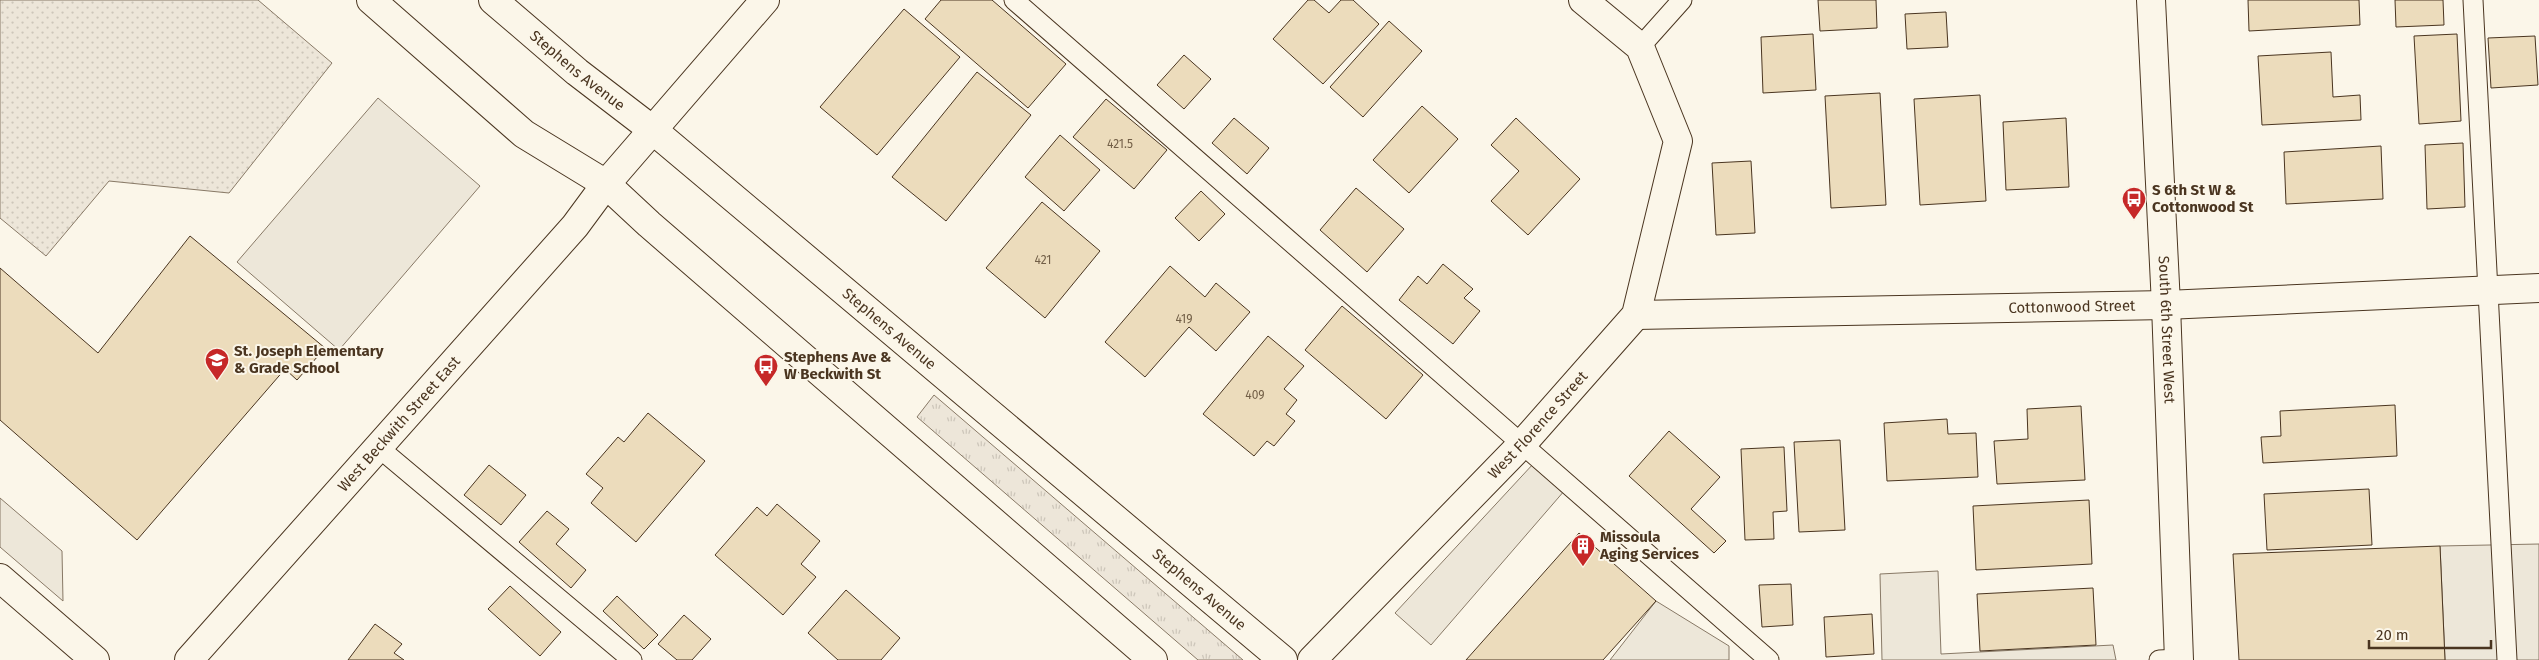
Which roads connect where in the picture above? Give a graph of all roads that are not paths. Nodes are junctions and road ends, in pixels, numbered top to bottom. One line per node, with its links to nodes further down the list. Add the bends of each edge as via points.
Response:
1 (371, 0): 11 (street, via 524,134)
2 (493, 0): 10 (street, Stephens Avenue, via 577,72)
3 (765, 0): 10 (street, West Beckwith Street East)
4 (1014, 0): 16 (lane)
5 (1583, 0): 9 (street)
6 (1682, 0): 9 (lane)
7 (2151, 0): 14 (street, South 6th Street West)
8 (2473, 0): 13 (lane)
9 (1640, 47): 15 (street, West Florence Street, via 1678,141)
10 (654, 131): 11 (street, West Beckwith Street East); 23 (street, Stephens Avenue)
11 (606, 184): 17 (street, West Beckwith Street East, via 575,226); 22 (street)
12 (2539, 288): 13 (street, Cottonwood Street)
13 (2489, 290): 14 (street, Cottonwood Street); 27 (lane)
14 (2166, 304): 15 (street, Cottonwood Street); 26 (street, South 6th Street West)
15 (1636, 315): 16 (street, West Florence Street)
16 (1523, 443): 24 (street, West Florence Street); 25 (lane)
17 (378, 447): 20 (street, West Beckwith Street East); 21 (lane)
18 (0, 578): 19 (street)
19 (95, 660)
20 (189, 660)
21 (632, 660)
22 (1153, 660)
23 (1283, 660)
24 (1312, 660)
25 (1770, 660)
26 (2173, 660)
27 (2507, 660)

